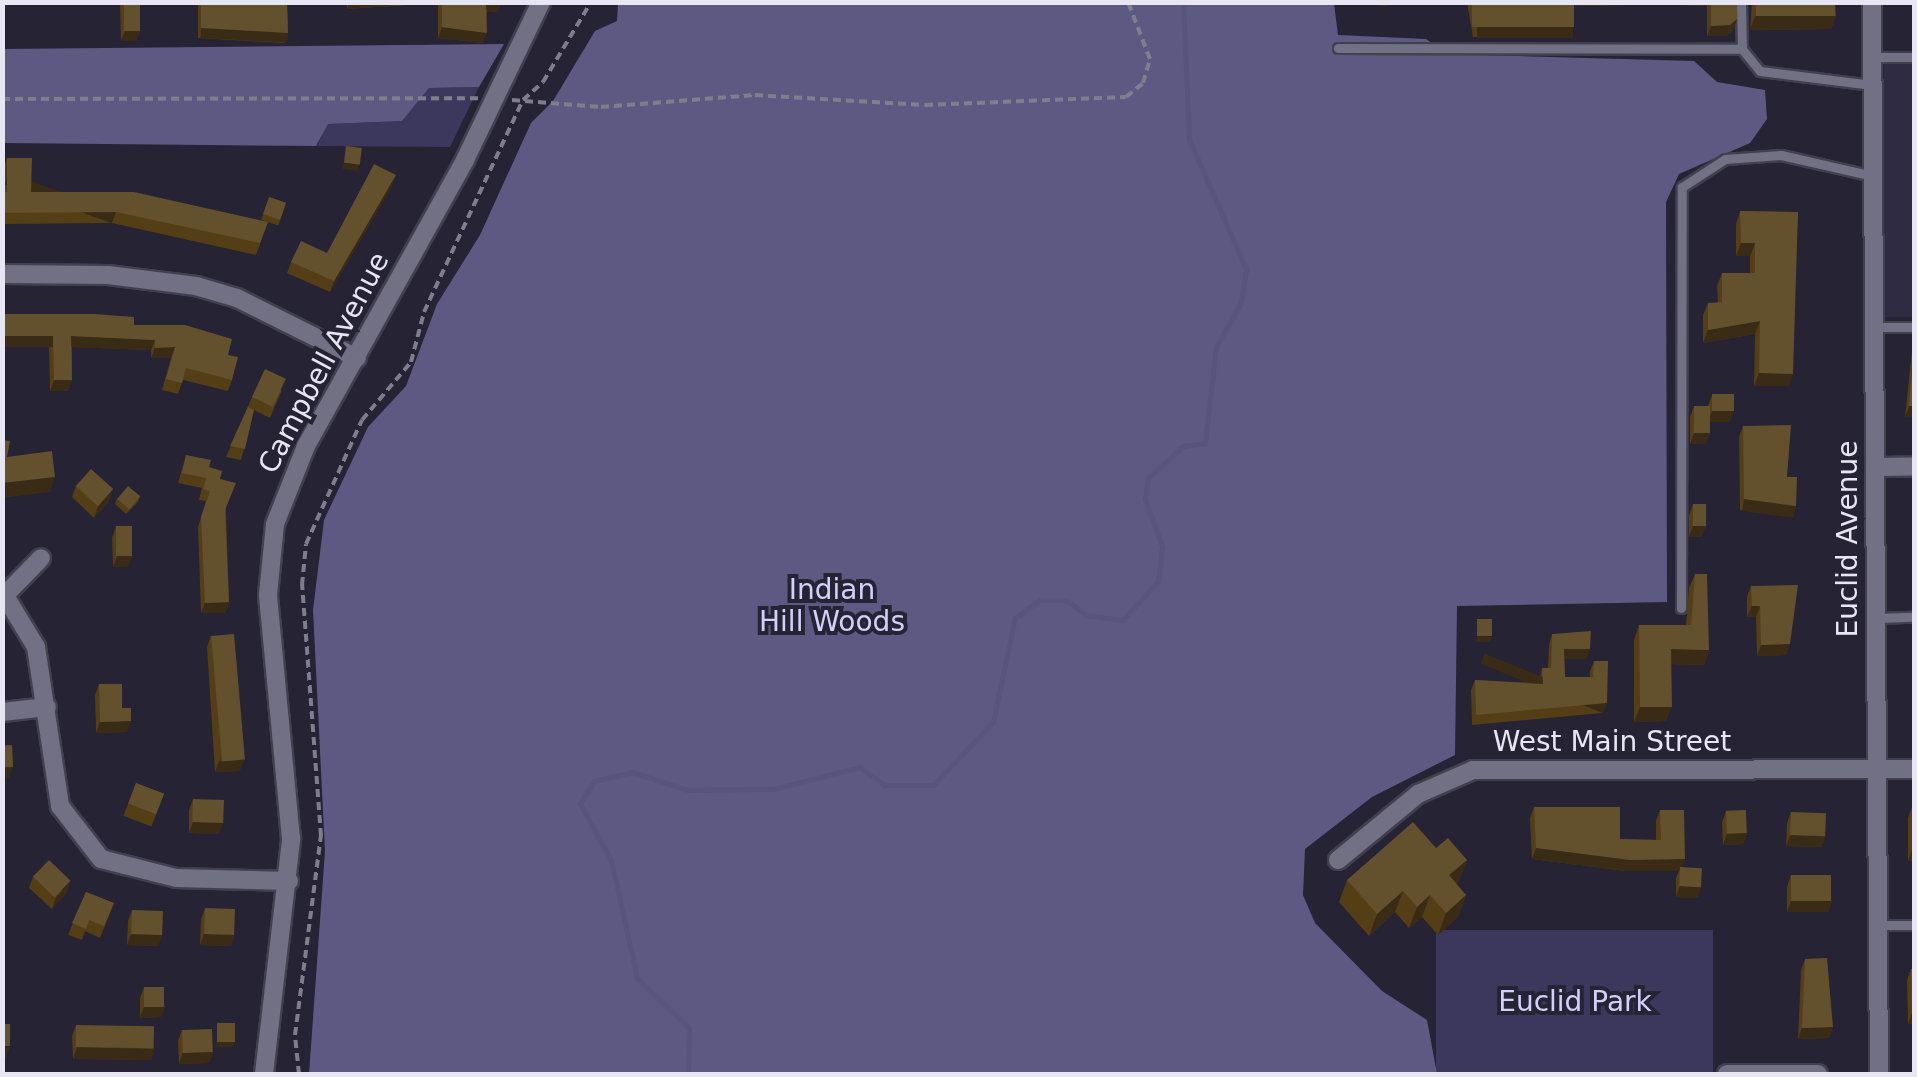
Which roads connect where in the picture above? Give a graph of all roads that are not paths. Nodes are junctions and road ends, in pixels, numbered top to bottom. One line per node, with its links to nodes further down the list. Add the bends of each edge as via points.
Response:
1 (541, 2): 13 (street, Campbell Avenue)
2 (1741, 2): 5 (lane)
3 (1872, 2): 6 (street, Euclid Avenue)
4 (1338, 48): 5 (lane)
5 (1742, 49): 8 (lane, via 1760,71)
6 (1872, 57): 7 (lane); 8 (street, Euclid Avenue)
7 (1914, 57)
8 (1872, 84): 9 (street, Euclid Avenue)
9 (1873, 176): 11 (street, Euclid Avenue); 18 (lane, via 1781,155 1726,159 1682,187)
10 (2, 274): 13 (street, via 121,276 196,286 237,298)
11 (1874, 327): 12 (lane); 15 (street, Euclid Avenue)
12 (1914, 327)
13 (357, 358): 26 (street, Campbell Avenue, via 306,446 268,561 288,757)
14 (1914, 466): 15 (street)
15 (1875, 467): 19 (street, Euclid Avenue)
16 (42, 558): 17 (street)
17 (4, 592): 21 (street, via 36,646)
18 (1681, 608)
19 (1876, 618): 20 (lane); 23 (street, Euclid Avenue)
20 (1914, 618)
21 (47, 707): 22 (street); 26 (street, via 60,806 101,860 176,878)
22 (2, 712)
23 (1877, 769): 24 (street, West Main Street); 25 (street, West Main Street, via 1474,770 1418,794); 28 (street, Euclid Avenue)
24 (1914, 769)
25 (1338, 860)
26 (289, 881): 29 (street, Campbell Avenue)
27 (1914, 924): 28 (lane)
28 (1878, 925): 32 (street, Euclid Avenue)
29 (264, 1074)
30 (1727, 1074): 31 (street)
31 (1818, 1074)
32 (1879, 1074)

